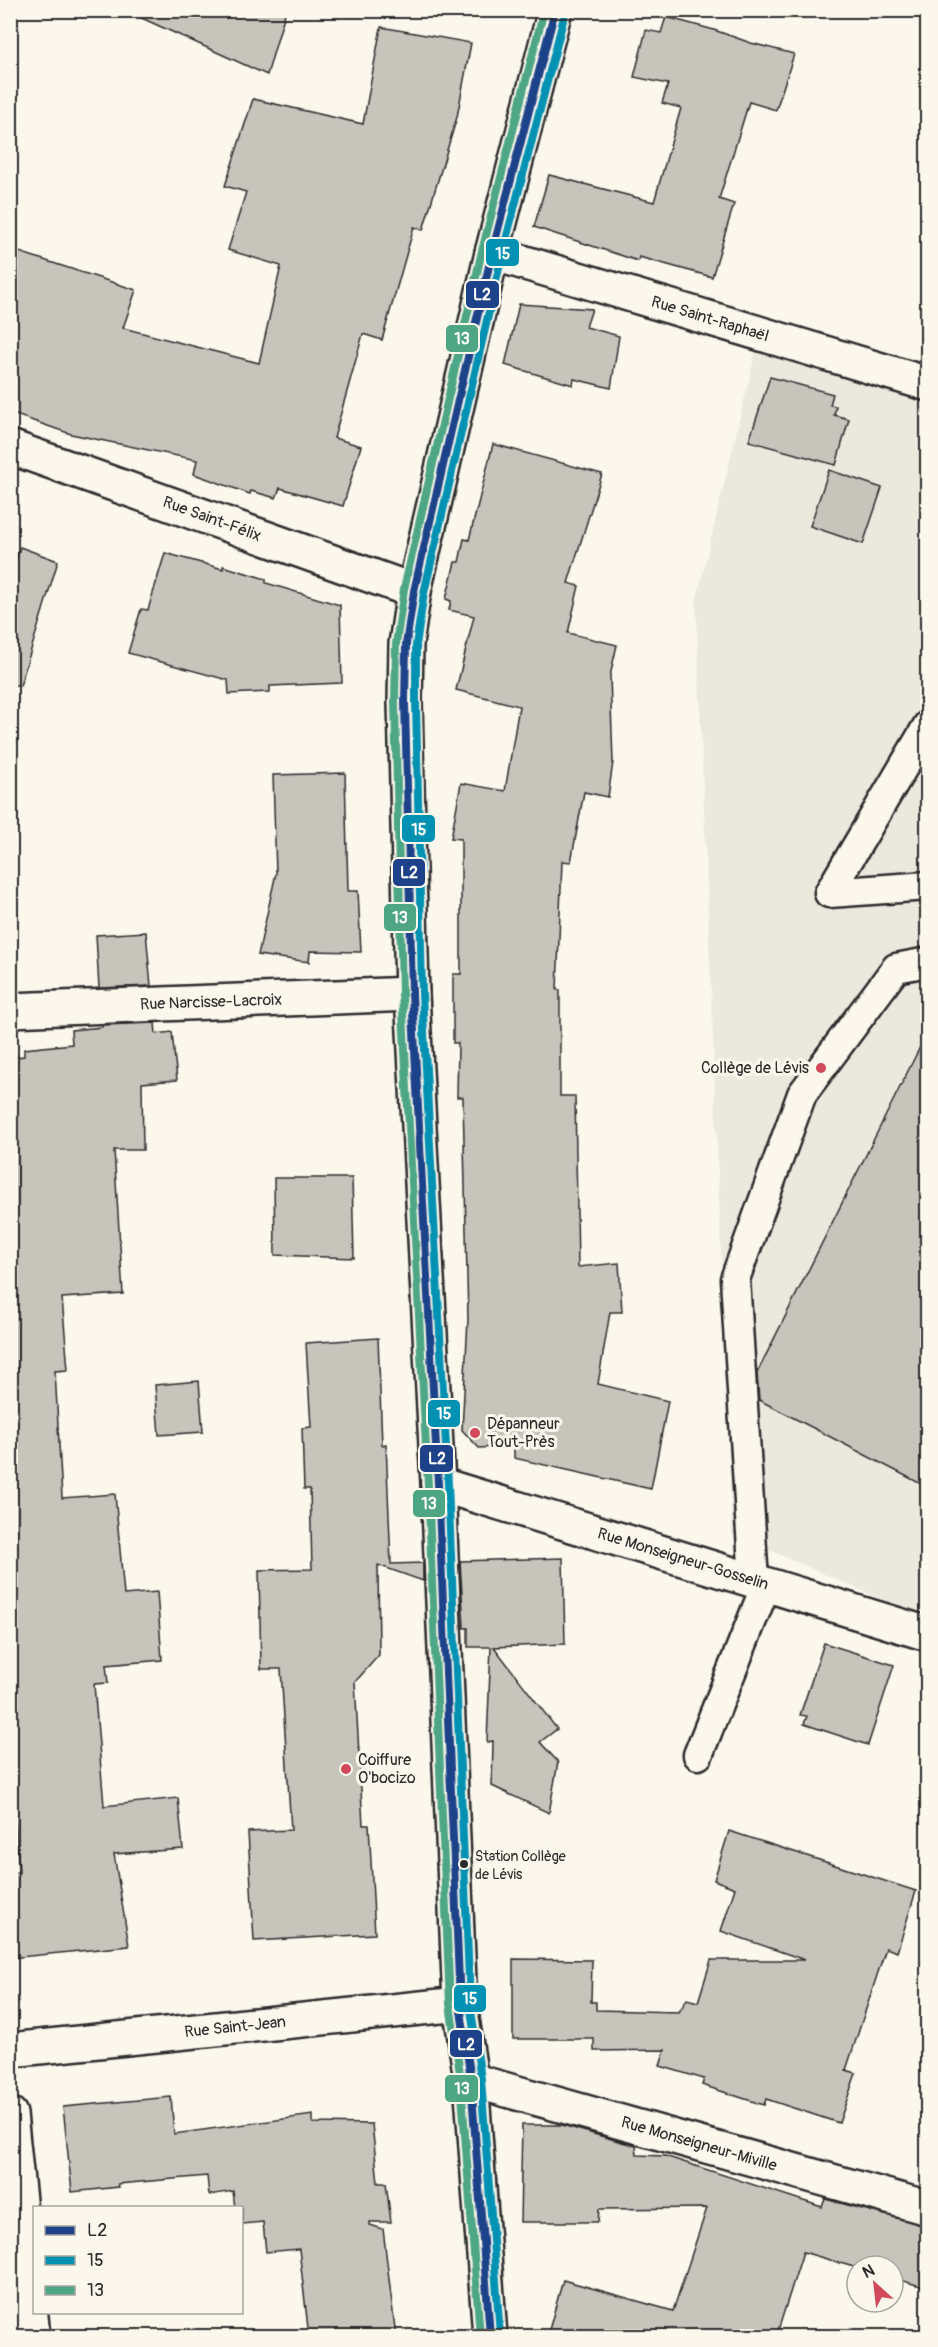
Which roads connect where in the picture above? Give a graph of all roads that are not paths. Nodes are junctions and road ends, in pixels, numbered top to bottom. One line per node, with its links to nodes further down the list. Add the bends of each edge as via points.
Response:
1 (548, 12): 2 (street)
2 (492, 253): 3 (street, Rue Saint-Raphaël); 5 (street)
3 (927, 384)
4 (10, 447): 5 (street, Rue Saint-Félix)
5 (414, 591): 9 (street, via 406,644 405,702)
6 (927, 725): 7 (lane, via 829,893)
7 (927, 886)
8 (927, 962): 12 (lane, via 896,968 802,1094 735,1279)
9 (412, 994): 10 (street, Rue Narcisse-Lacroix); 11 (street)
10 (10, 1010)
11 (438, 1484): 12 (street, Rue Monseigneur-Gosselin); 15 (street)
12 (760, 1583): 13 (street, Rue Monseigneur-Gosselin); 14 (lane)
13 (927, 1634)
14 (698, 1755)
15 (460, 2004): 16 (street, Rue Saint-Jean); 17 (street)
16 (10, 2050)
17 (471, 2080): 19 (street, Rue Monseigneur-Miville); 21 (street)
18 (10, 2114): 20 (street)
19 (927, 2208)
20 (33, 2337)
21 (490, 2337)

